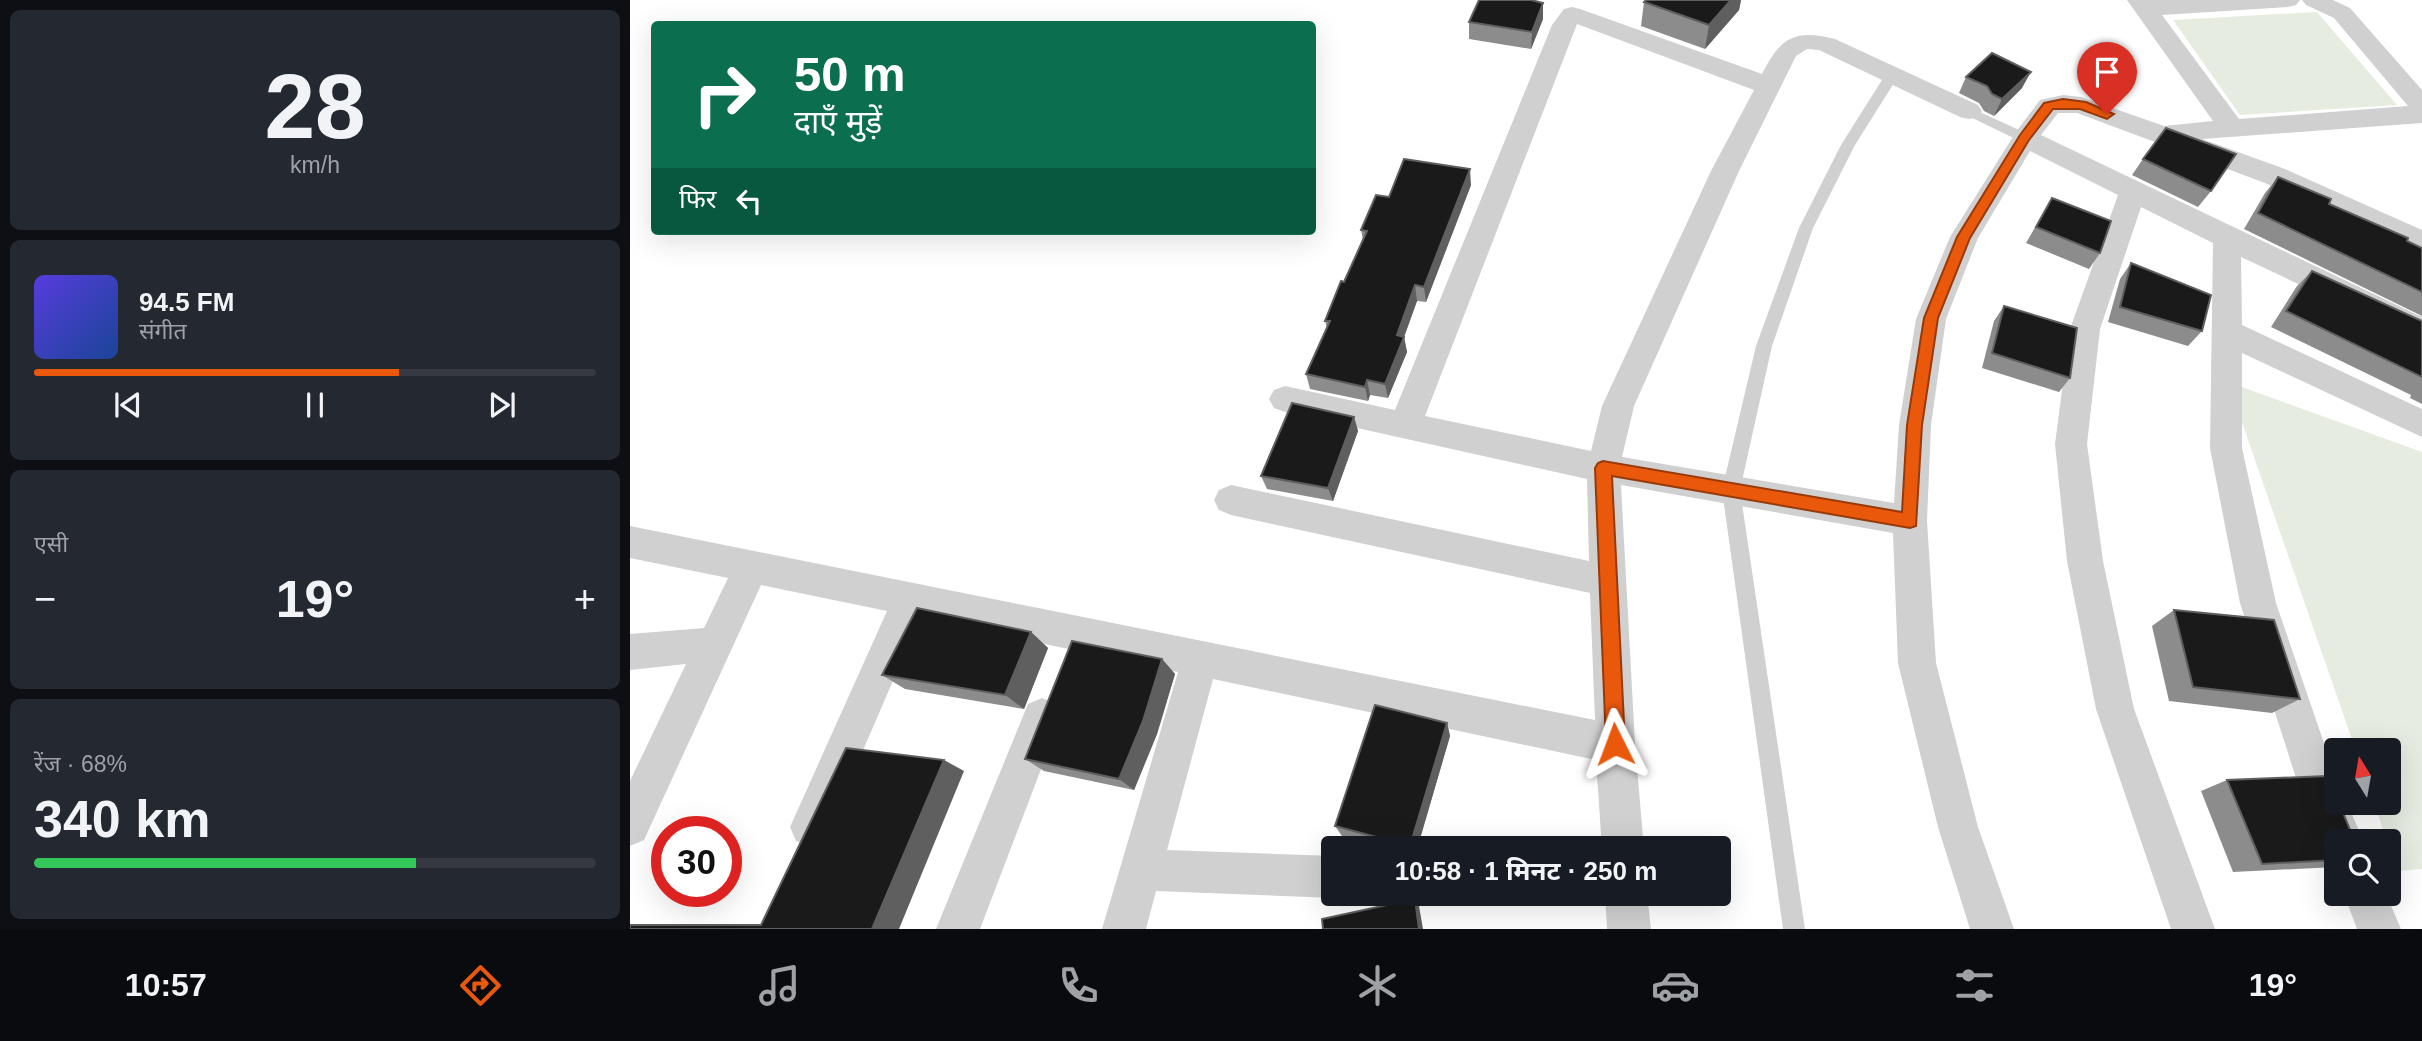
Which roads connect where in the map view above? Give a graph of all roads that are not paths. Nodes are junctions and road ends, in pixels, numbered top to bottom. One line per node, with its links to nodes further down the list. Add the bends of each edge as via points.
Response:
1 (2288, 0): 3 (street)
2 (2314, 0): 7 (street, via 2342,13)
3 (2142, 4): 10 (street)
4 (1574, 7): 6 (street); 20 (street)
5 (1892, 75): 6 (street, via 1810,41 1797,43 1786,52); 8 (street); 22 (lane, via 1848,145 1806,228 1764,346)
6 (1769, 86): 21 (street, via 1725,171 1618,406)
7 (2422, 106)
8 (1969, 111): 12 (lane)
9 (2422, 114): 10 (street)
10 (2231, 128): 11 (street)
11 (2159, 134): 12 (street, via 2081,105 2063,103 2049,106); 15 (street, via 2275,176)
12 (2025, 138): 13 (street); 24 (street, via 1964,237 1931,318 1915,425)
13 (2133, 191): 14 (street); 48 (street, via 2085,329 2071,444 2085,561 2115,709)
14 (2227, 237): 16 (street); 17 (street)
15 (2422, 242)
16 (2422, 330)
17 (2225, 331): 19 (street); 36 (street, via 2227,448 2258,604)
18 (1285, 399): 20 (street)
19 (2422, 424)
20 (1405, 425): 21 (street)
21 (1603, 468): 22 (street); 27 (street)
22 (1731, 490): 24 (street); 46 (lane)
23 (1231, 500): 27 (street)
24 (1910, 521): 47 (street, via 1917,663 1958,827)
25 (630, 542): 26 (street)
26 (751, 567): 28 (street); 30 (street)
27 (1608, 581): 33 (street)
28 (911, 598): 29 (street); 38 (street)
29 (1075, 634): 32 (street); 43 (street)
30 (716, 644): 31 (street); 34 (street)
31 (630, 652)
32 (1200, 659): 33 (street); 39 (street)
33 (1615, 744): 37 (street)
34 (639, 790): 35 (street)
35 (630, 826)
36 (2338, 829)
37 (1622, 836)
38 (793, 865)
39 (1141, 870): 40 (street); 44 (street)
40 (1321, 877)
41 (1627, 906): 45 (street)
42 (2370, 906): 49 (street)
43 (958, 929)
44 (1124, 929)
45 (1629, 929)
46 (1794, 929)
47 (1992, 929)
48 (2193, 929)
49 (2379, 929)

